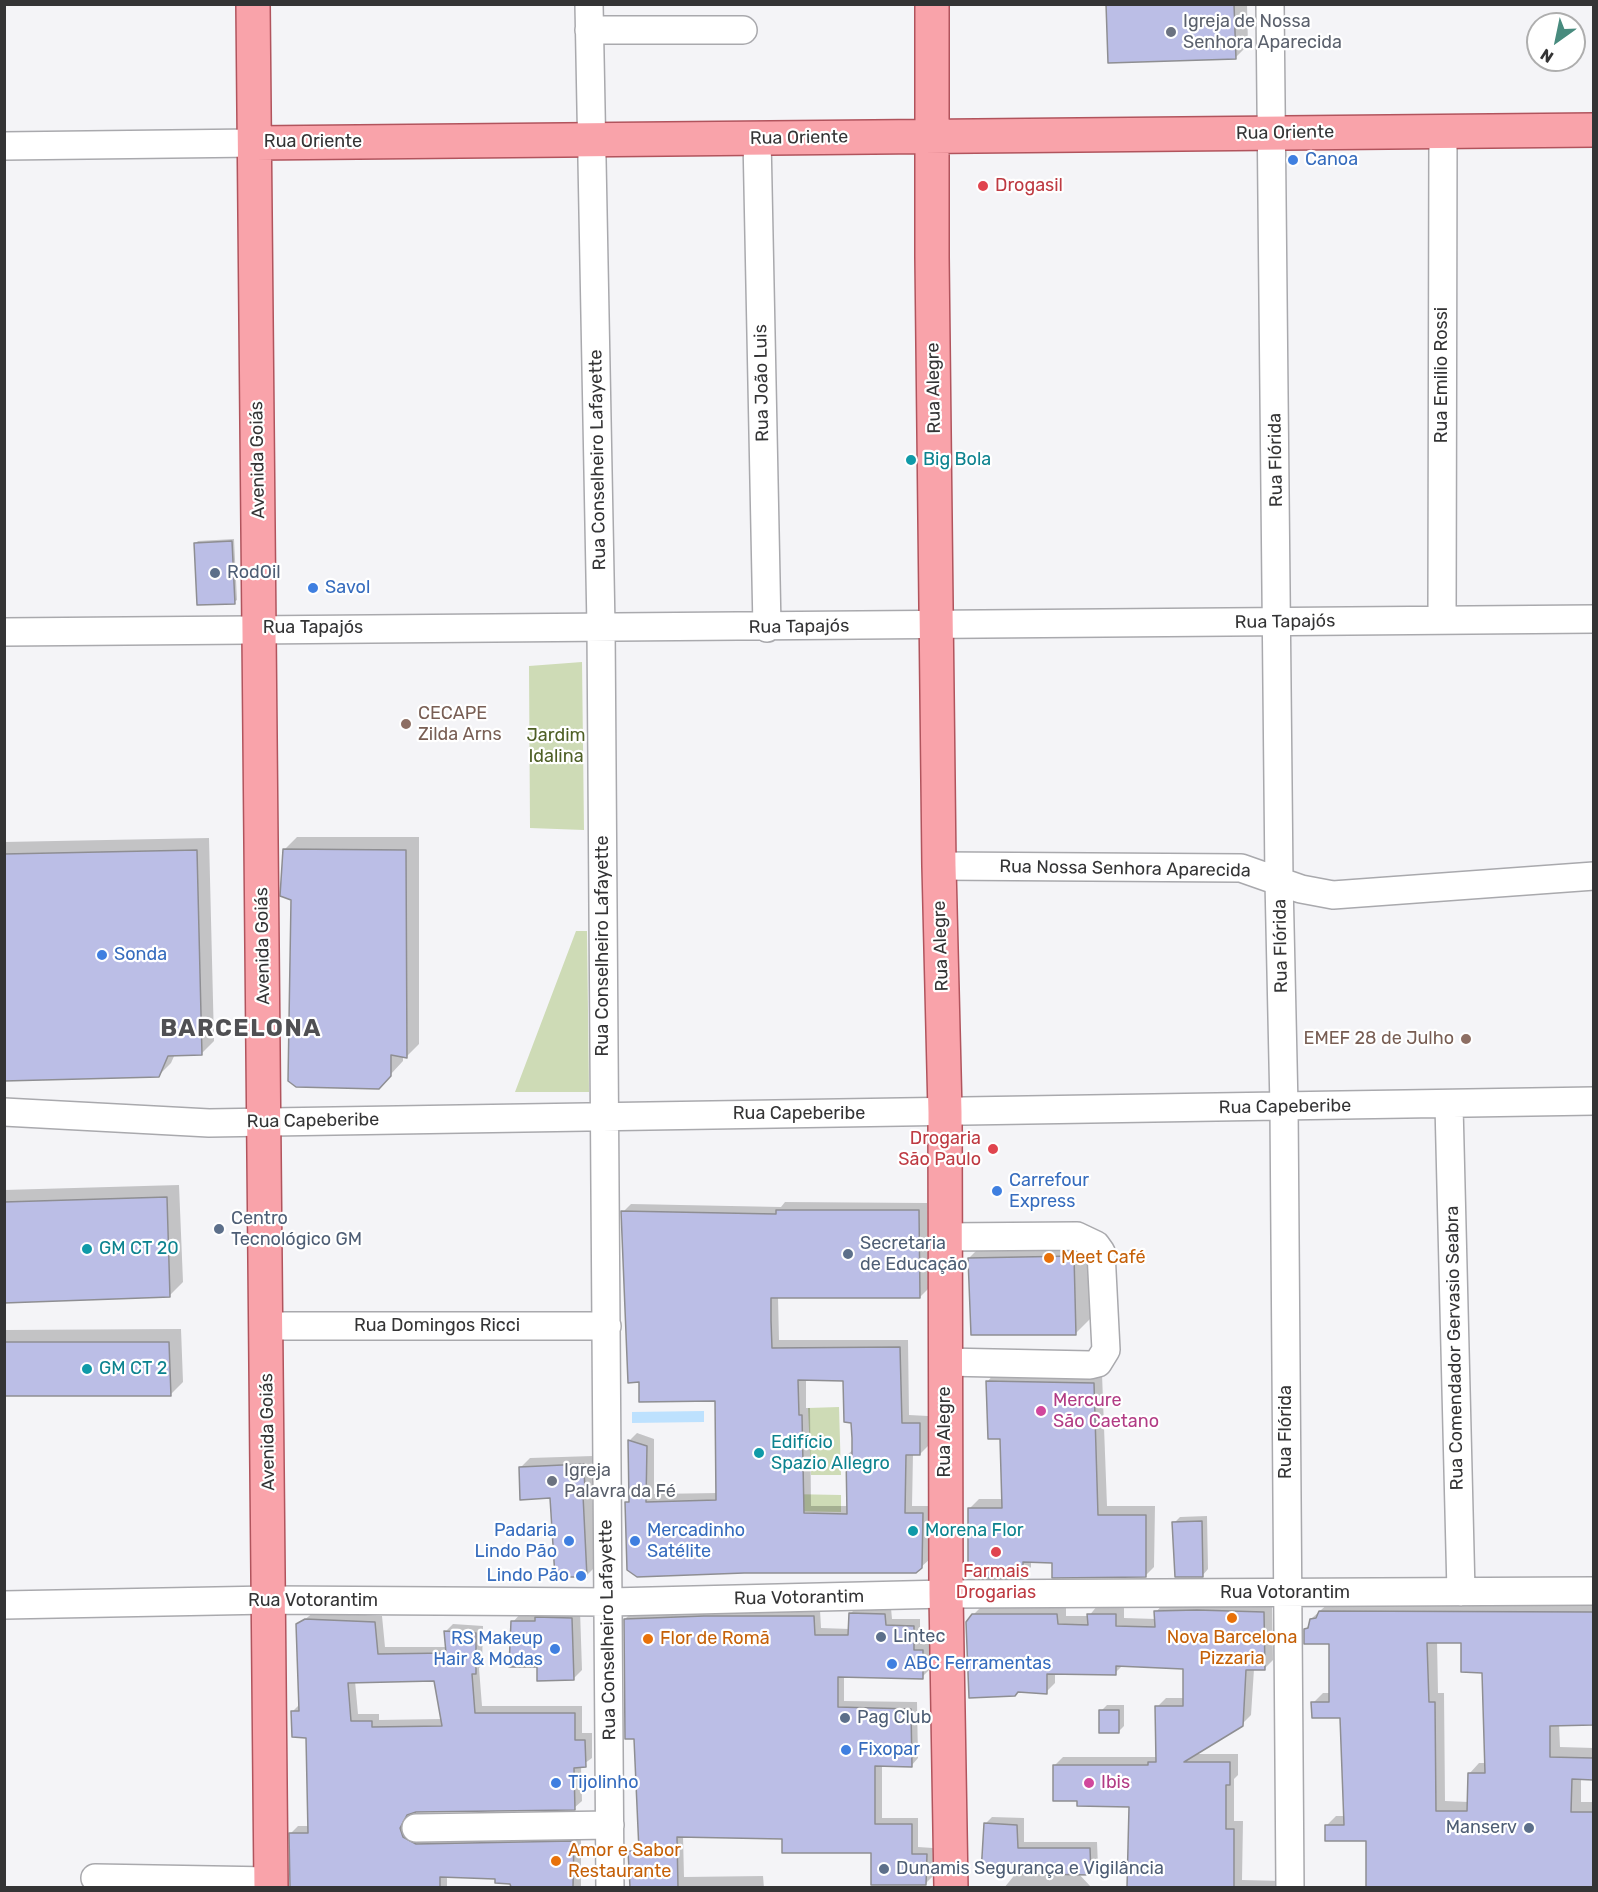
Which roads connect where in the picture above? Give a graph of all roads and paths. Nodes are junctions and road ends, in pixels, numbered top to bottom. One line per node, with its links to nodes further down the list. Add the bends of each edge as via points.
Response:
1 (253, 4): 12 (main road, Avenida Goiás)
2 (932, 4): 9 (main road, Rua Alegre)
3 (1270, 4): 8 (street, Rua Flórida)
4 (589, 17): 5 (street); 11 (street, Rua Conselheiro Lafayette)
5 (743, 30)
6 (1593, 130): 7 (main road, Rua Oriente)
7 (1443, 131): 8 (main road, Rua Oriente); 14 (street, Rua Emilio Rossi)
8 (1272, 134): 9 (main road, Rua Oriente); 16 (street, Rua Flórida)
9 (934, 136): 10 (main road, Rua Oriente); 17 (main road, Rua Alegre)
10 (757, 138): 11 (main road, Rua Oriente); 20 (street, Rua João Luis)
11 (591, 141): 12 (main road, Rua Oriente); 18 (street, Rua Conselheiro Lafayette)
12 (255, 142): 13 (street, Rua Oriente); 19 (main road, Avenida Goiás)
13 (4, 146)
14 (1442, 619): 15 (street, Rua Tapajós); 16 (street, Rua Tapajós)
15 (1593, 619)
16 (1278, 622): 17 (street, Rua Tapajós); 24 (street, Rua Flórida)
17 (937, 625): 20 (street, Rua Tapajós); 22 (main road, Rua Alegre)
18 (601, 627): 19 (street, Rua Tapajós); 20 (street, Rua Tapajós); 30 (street, Rua Conselheiro Lafayette)
19 (260, 628): 21 (street, Rua Tapajós); 31 (main road, Avenida Goiás)
20 (767, 628)
21 (4, 632)
22 (939, 866): 24 (street, Rua Nossa Senhora Aparecida, via 1241,868); 29 (main road, Rua Alegre)
23 (1593, 876): 24 (street, Rua Nossa Senhora Aparecida, via 1333,895)
24 (1279, 881): 27 (street, Rua Flórida)
25 (1593, 1101): 26 (street, Rua Capeberibe)
26 (1449, 1105): 27 (street, Rua Capeberibe); 37 (street, Rua Comendador Gervasio Seabra)
27 (1284, 1107): 29 (street, Rua Capeberibe); 38 (street, Rua Flórida)
28 (4, 1113): 31 (street, Rua Capeberibe)
29 (945, 1113): 30 (street, Rua Capeberibe); 32 (main road, Rua Alegre)
30 (603, 1115): 31 (street, Rua Capeberibe); 34 (street, Rua Conselheiro Lafayette)
31 (264, 1123): 33 (main road, Avenida Goiás)
32 (944, 1237): 35 (main road, Rua Alegre); 35 (street, via 1077,1236 1096,1245 1101,1252 1106,1350 1098,1363 1090,1365)
33 (267, 1326): 34 (street, Rua Domingos Ricci); 40 (main road, Avenida Goiás)
34 (607, 1326): 41 (street, Rua Conselheiro Lafayette)
35 (945, 1362): 39 (main road, Rua Alegre)
36 (1593, 1591): 37 (street, Rua Votorantim)
37 (1461, 1592): 38 (street, Rua Votorantim)
38 (1287, 1593): 39 (street, Rua Votorantim); 49 (street, Rua Flórida)
39 (946, 1594): 41 (street, Rua Votorantim); 48 (main road, Rua Alegre)
40 (269, 1600): 41 (street, Rua Votorantim); 42 (street, Rua Votorantim); 46 (main road, Avenida Goiás)
41 (610, 1602): 43 (street, Rua Conselheiro Lafayette)
42 (4, 1605)
43 (610, 1825): 44 (street); 47 (street, Rua Conselheiro Lafayette)
44 (416, 1828)
45 (95, 1878): 46 (street)
46 (271, 1884)
47 (610, 1887)
48 (951, 1887)
49 (1290, 1887)

